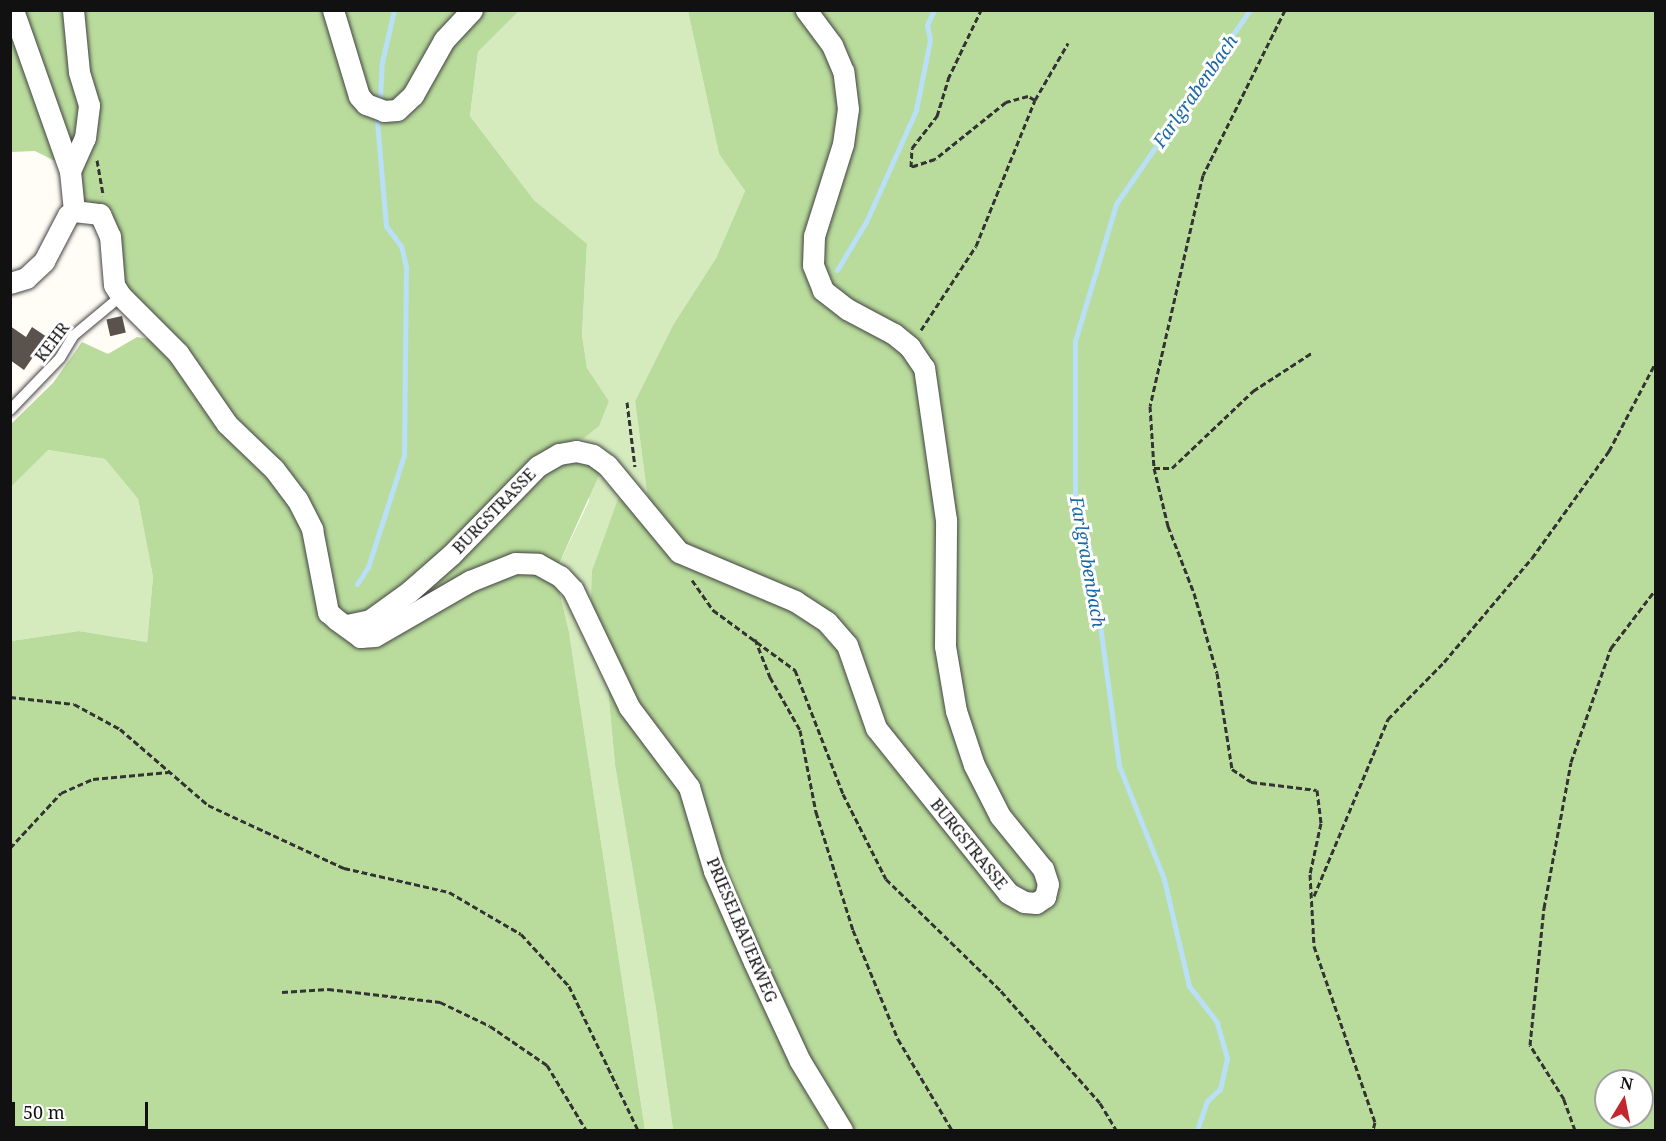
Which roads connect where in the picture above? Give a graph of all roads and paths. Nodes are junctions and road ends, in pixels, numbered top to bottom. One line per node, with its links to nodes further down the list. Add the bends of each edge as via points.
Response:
1 (12, 10): 11 (street)
2 (73, 10): 10 (street, via 79,72 88,105)
3 (333, 10): 4 (street, via 359,96 366,104 384,111 397,110 413,95 444,40)
4 (472, 10)
5 (806, 10): 16 (street, BURGSTRASSE, via 832,45 843,70 848,109 843,144 814,236 813,265 823,290)
6 (981, 10): 9 (path, via 948,79 937,116 912,148 911,167 935,159 1006,102 1028,96)
7 (1285, 10): 21 (path, via 1203,175 1150,406)
8 (1068, 43): 9 (path)
9 (1035, 100): 16 (path, via 976,246)
10 (85, 138): 11 (street); 13 (path, via 100,168 104,199)
11 (70, 171): 12 (street)
12 (75, 211): 13 (street); 14 (street, via 68,215 44,261 26,278)
13 (100, 214): 15 (street, via 110,237 114,285)
14 (10, 283)
15 (121, 296): 20 (lane, KEHR, via 73,336 60,358); 25 (street, PRIESELBAUERWEG, via 178,353 227,424 274,469 297,500 312,530 328,612)
16 (910, 347): 25 (street, BURGSTRASSE, via 924,368 946,520 945,646 956,711 974,765 1000,816 1043,869 1048,884 1045,897 1036,903 1024,902 1008,893 876,728 847,645 827,622 795,602 679,552 607,465 593,455 576,451 559,454 538,466 452,555 411,591 370,620)
17 (1313, 352): 21 (path, via 1252,391 1172,468)
18 (1656, 362): 30 (path, via 1609,451 1532,558 1444,662 1388,719)
19 (627, 402): 22 (path)
20 (10, 410)
21 (1154, 468): 30 (path, via 1168,526 1194,593 1217,672 1232,769 1251,782 1317,790 1321,823 1310,874)
22 (637, 478)
23 (1656, 589): 38 (path, via 1611,648 1571,762 1544,908 1530,1045 1564,1099)
24 (713, 610): 26 (path)
25 (347, 625): 34 (street, PRIESELBAUERWEG, via 360,637 375,636 470,581 515,563 538,564 560,576 573,590 629,707 689,787 714,872 749,951 800,1061)
26 (755, 637): 35 (path, via 770,677 800,730 816,812 853,930 898,1039); 36 (path, via 795,669 843,794 885,879 1001,991 1100,1103)
27 (10, 697): 28 (path, via 74,704 120,729)
28 (170, 772): 29 (path, via 93,779 61,793); 33 (path, via 208,805 344,868 449,892 521,934 569,987)
29 (10, 848)
30 (1314, 897): 37 (path, via 1314,946 1374,1122)
31 (282, 992): 32 (path, via 328,989 440,1002 490,1026 547,1065)
32 (586, 1131)
33 (638, 1131)
34 (842, 1131)
35 (952, 1131)
36 (1116, 1131)
37 (1373, 1131)
38 (1575, 1131)

